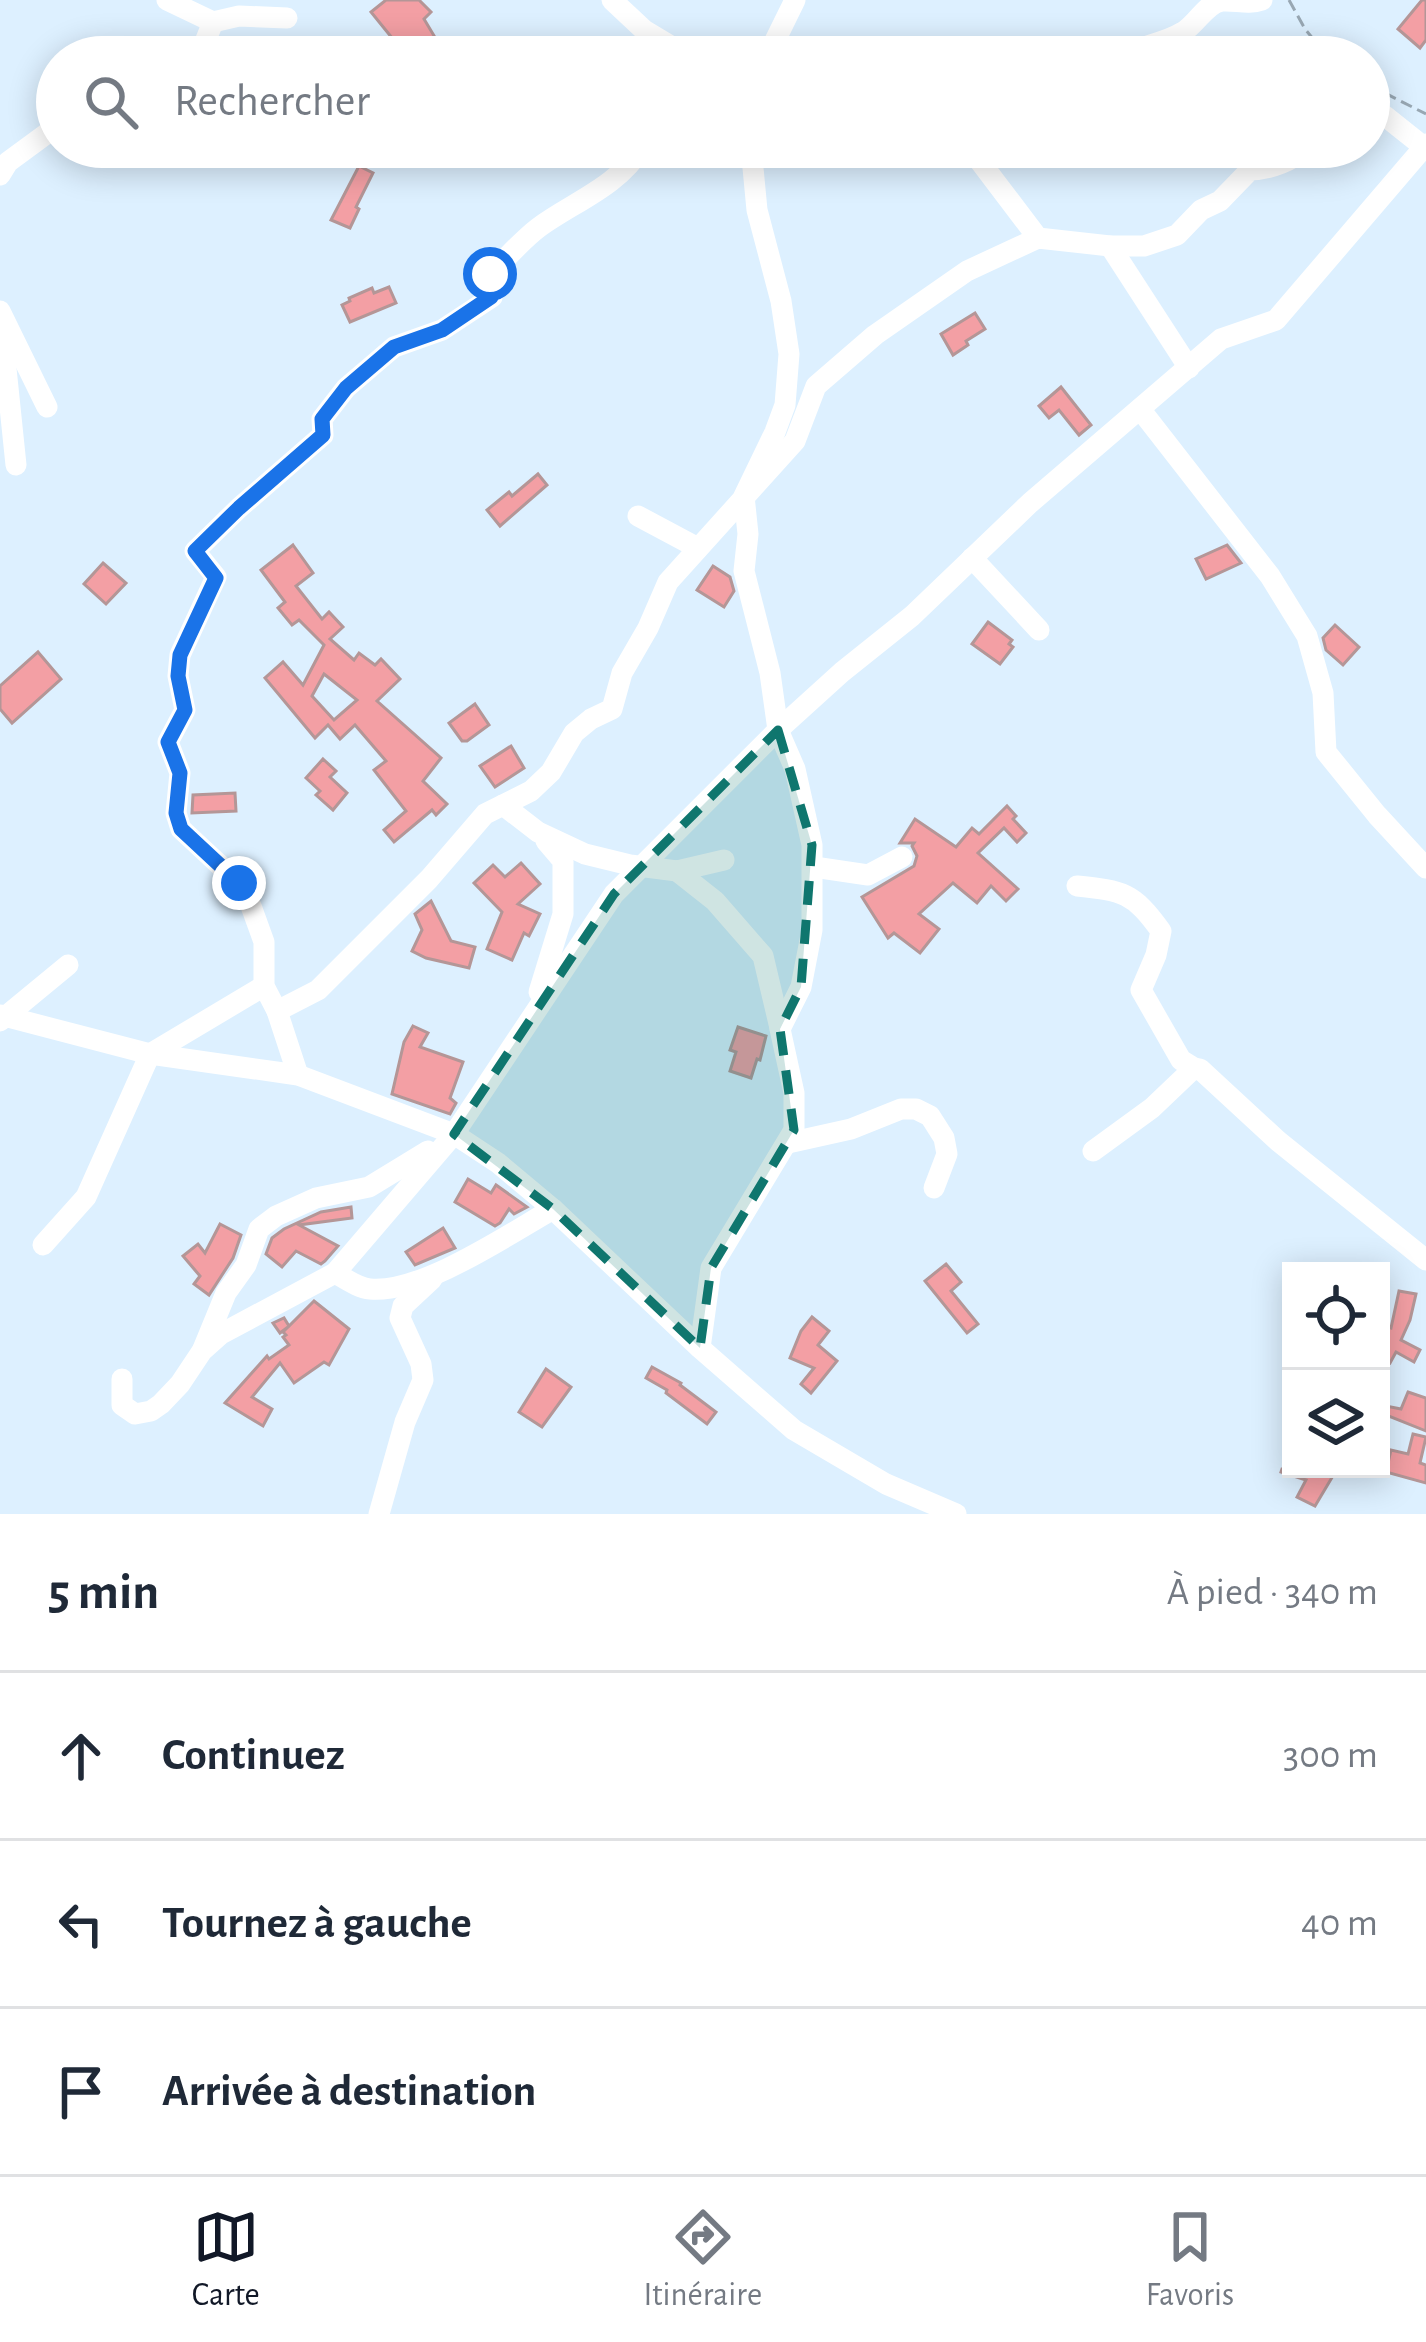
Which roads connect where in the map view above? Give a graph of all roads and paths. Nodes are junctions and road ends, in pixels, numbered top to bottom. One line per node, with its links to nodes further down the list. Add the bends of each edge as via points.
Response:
1 (166, 0): 7 (street)
2 (612, 0): 9 (street)
3 (795, 0): 10 (street)
4 (1262, 0): 11 (street, via 1216,3)
5 (1289, 0): 12 (path)
6 (287, 18): 7 (street)
7 (212, 22): 8 (street)
8 (207, 36)
9 (654, 36)
10 (777, 36)
11 (1174, 36)
12 (1311, 36)
13 (1390, 96): 14 (path)
14 (1426, 114)
15 (1390, 120): 17 (street)
16 (36, 141): 22 (street)
17 (1425, 146): 27 (street, via 1276,320 1221,339)
18 (623, 168): 47 (street, via 490,274 491,297 442,330 394,347 346,388 322,419 323,435 195,551 216,578 178,666 185,710 168,742 180,773 177,821 239,883 263,942)
19 (753, 168): 31 (street, via 789,379 781,418)
20 (985, 168): 23 (street)
21 (1270, 168): 24 (street, via 1250,170 1177,235)
22 (0, 175)
23 (1038, 238): 24 (street); 31 (street, via 967,271 816,386 796,441)
24 (1111, 247): 27 (street)
25 (0, 311): 28 (street)
26 (0, 340): 30 (street)
27 (1189, 368): 29 (street)
28 (47, 407)
29 (1140, 409): 34 (street); 43 (street, via 1307,636 1323,693 1326,752)
30 (16, 465)
31 (743, 496): 33 (street); 36 (street, via 744,571)
32 (638, 516): 33 (street)
33 (698, 548): 37 (street, via 668,582 612,709 574,733 532,791)
34 (972, 558): 35 (street); 36 (street)
35 (1040, 630)
36 (778, 730): 41 (street); 42 (street, via 795,769)
37 (503, 805): 38 (street); 48 (street, via 485,814 318,989)
38 (538, 832): 41 (street, via 585,854); 50 (street, via 563,861 563,914)
39 (902, 856): 42 (street, via 868,874)
40 (724, 860): 44 (street)
41 (640, 866): 44 (street); 50 (street)
42 (814, 867): 51 (street, via 801,987)
43 (1426, 868)
44 (677, 871): 51 (street, via 763,956)
45 (1077, 886): 53 (street, via 1140,902 1161,931 1141,990 1180,1060)
46 (68, 965): 49 (street)
47 (264, 986): 48 (street); 52 (street)
48 (277, 1011): 54 (street)
49 (1, 1017): 52 (street)
50 (528, 1022): 55 (street)
51 (780, 1029): 56 (street, via 794,1093)
52 (150, 1054): 54 (street); 60 (street, via 86,1197)
53 (1194, 1068): 57 (street); 61 (street)
54 (298, 1075): 55 (street)
55 (454, 1134): 59 (street); 63 (street); 65 (street, via 369,1187 316,1198 259,1228)
56 (788, 1142): 58 (street, via 916,1108 944,1138 947,1154); 64 (street, via 711,1268)
57 (1093, 1151)
58 (934, 1188)
59 (553, 1209): 62 (street); 64 (street)
60 (43, 1245)
61 (1426, 1260)
62 (441, 1270): 63 (street, via 370,1289); 67 (street, via 403,1306 400,1318 423,1380)
63 (335, 1274): 65 (street)
64 (700, 1348): 68 (street, via 794,1430)
65 (202, 1351): 66 (street, via 151,1411 135,1414 122,1405)
66 (122, 1379)
67 (380, 1514)
68 (956, 1514)

